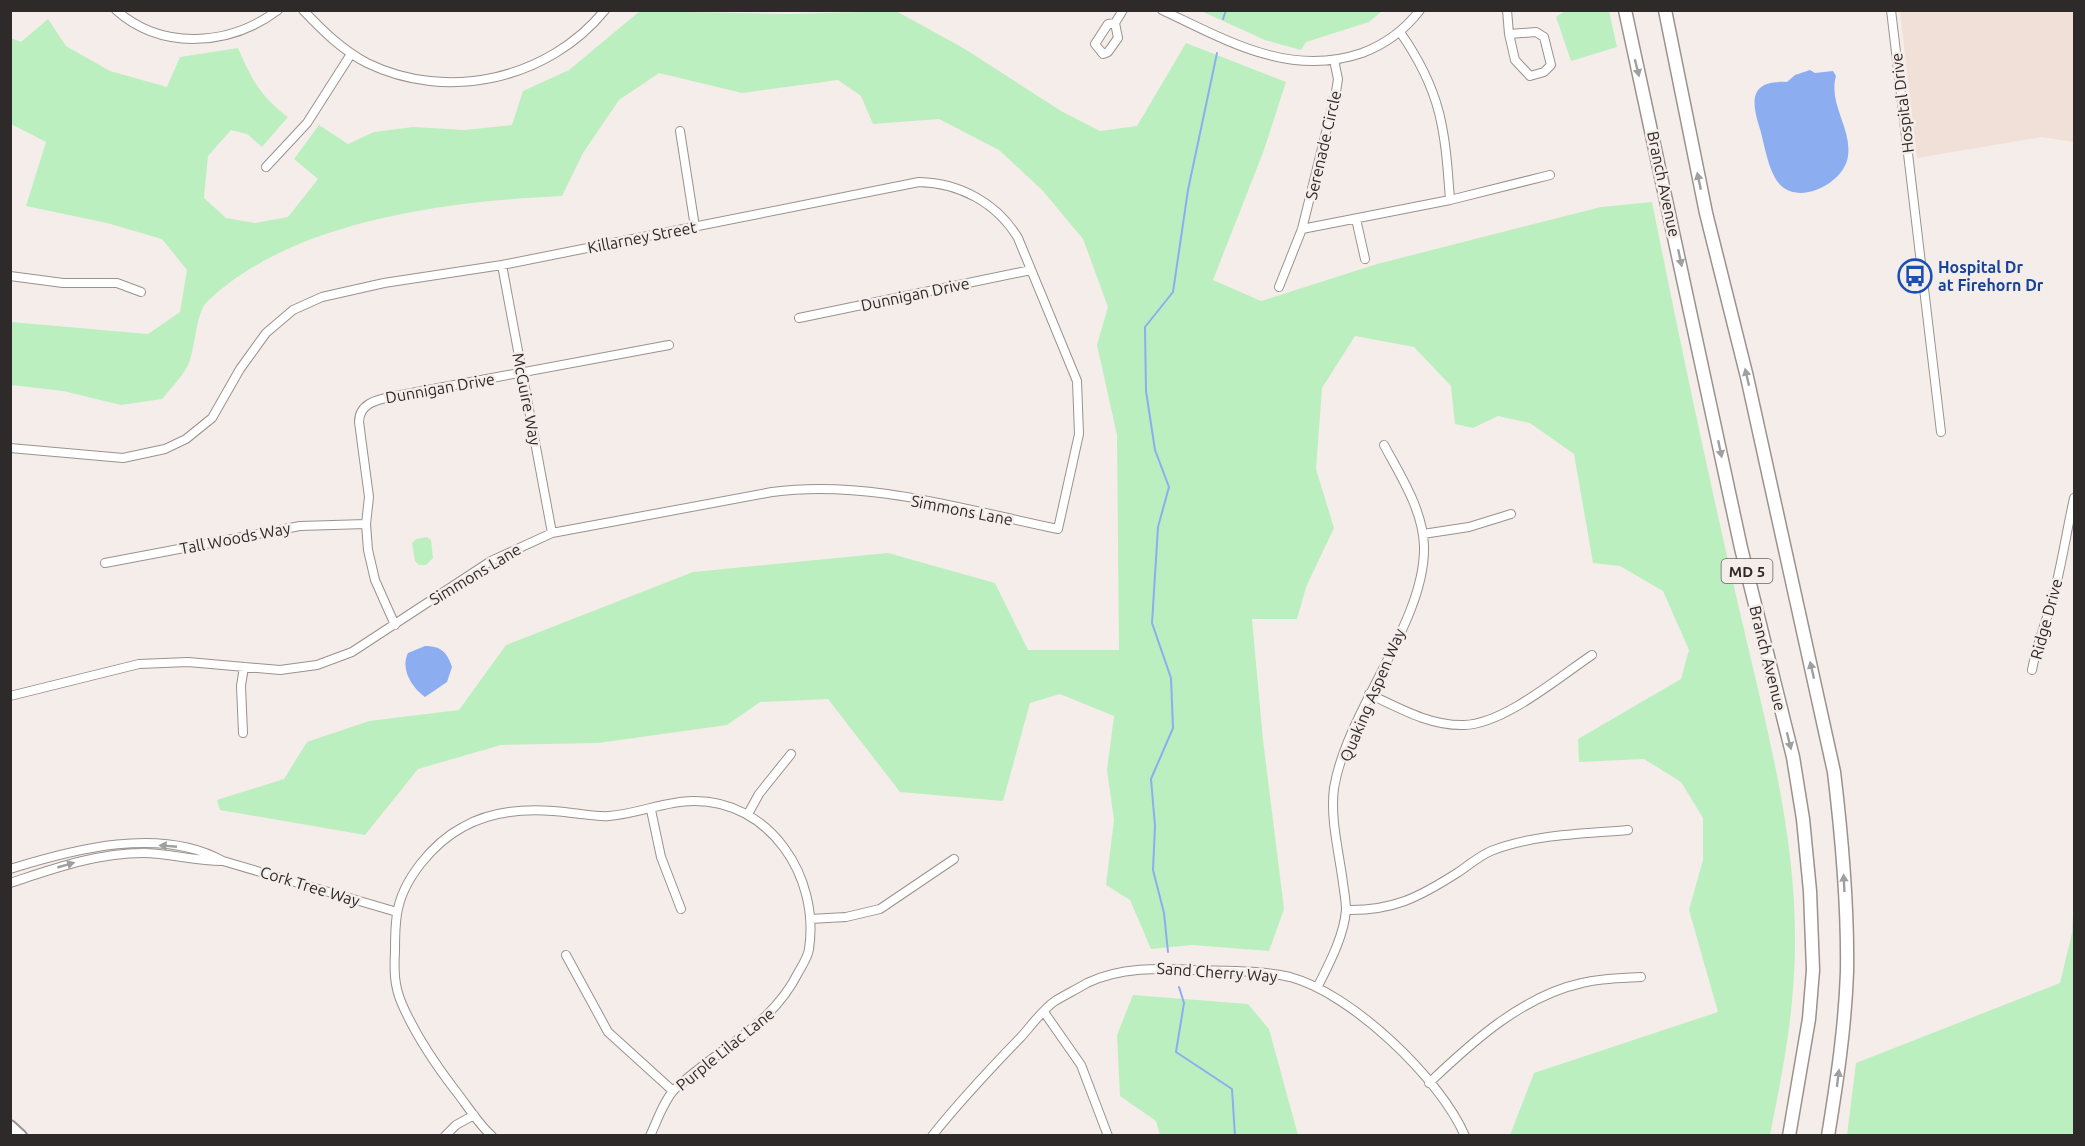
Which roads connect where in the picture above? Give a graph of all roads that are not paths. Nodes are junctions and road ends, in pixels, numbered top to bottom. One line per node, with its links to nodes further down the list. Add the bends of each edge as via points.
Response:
1 (116, 10): 2 (street, via 152,32 196,40 237,33)
2 (278, 10)
3 (303, 10): 15 (street)
4 (605, 10): 15 (street, via 538,63 486,80 415,80)
5 (1123, 10): 12 (street)
6 (1162, 10): 16 (street, via 1259,54 1297,61)
7 (1420, 10): 13 (street)
8 (1507, 10): 14 (street)
9 (1625, 10): 77 (highway, Branch Avenue / MD 5, one-way to 77, via 1741,548 1793,757 1803,819 1812,970 1809,1019)
10 (1665, 10): 78 (highway, MD 5, one-way to 10, via 1840,1060 1847,972 1834,772 1747,377 1706,213)
11 (1892, 10): 33 (street, Hospital Drive)
12 (1116, 23)
13 (1401, 32): 16 (street, via 1369,50); 20 (street, via 1426,71 1438,106 1448,152)
14 (1509, 34): 14 (street, via 1515,60 1524,72 1533,76 1548,70 1550,56 1541,33)
15 (351, 54): 18 (street, via 307,123)
16 (1334, 60): 23 (street, Serenade Circle, via 1336,92)
17 (680, 131): 22 (street)
18 (266, 167)
19 (1550, 175): 20 (street)
20 (1450, 200): 21 (street)
21 (1356, 219): 23 (street); 24 (street)
22 (695, 227): 25 (street, Killarney Street); 26 (street, Killarney Street, via 911,182 931,182 965,192 996,210 1018,238)
23 (1302, 229): 28 (street, Serenade Circle)
24 (1365, 259)
25 (502, 265): 32 (street, McGuire Way); 35 (street, Killarney Street, via 340,292 293,310 257,343 212,418 186,439 165,449 123,458)
26 (1031, 270): 30 (street, Dunnigan Drive); 39 (street, Killarney Street, via 1077,381 1079,434)
27 (10, 276): 29 (street, via 63,283 117,283)
28 (1279, 287)
29 (141, 292)
30 (799, 318)
31 (669, 345): 32 (street, Dunnigan Drive)
32 (522, 374): 38 (street, Dunnigan Drive, via 390,397 372,401 364,408 359,422 369,497); 40 (street, McGuire Way)
33 (1941, 432)
34 (1383, 445): 41 (street, Quaking Aspen Way)
35 (10, 448)
36 (2074, 498): 46 (street, Ridge Drive, via 2055,592 2036,644)
37 (1511, 514): 41 (street, via 1469,527)
38 (366, 524): 42 (street, Tall Woods Way, via 300,526); 43 (street, Dunnigan Drive, via 375,580)
39 (1058, 529): 40 (street, Simmons Lane, via 859,489 802,488)
40 (552, 533): 43 (street, Simmons Lane, via 491,561)
41 (1423, 534): 47 (street, Quaking Aspen Way, via 1422,567 1409,610)
42 (105, 563)
43 (395, 625): 45 (street, Simmons Lane, via 352,652 317,665 280,670)
44 (1592, 655): 47 (street, via 1513,707 1485,721 1466,725 1426,720)
45 (244, 667): 48 (street, Simmons Lane, via 188,662 139,664); 49 (street)
46 (2032, 670)
47 (1369, 694): 59 (street, Quaking Aspen Way, via 1334,787 1333,811)
48 (10, 696)
49 (243, 733)
50 (791, 754): 52 (street)
51 (651, 810): 52 (street, Purple Lilac Lane, via 693,801); 58 (street, via 661,856); 60 (street, Purple Lilac Lane, via 604,817 541,809 514,811 463,827 428,855 411,878)
52 (748, 814): 61 (street, Purple Lilac Lane, via 788,850 799,870)
53 (1628, 830): 59 (street, via 1533,840 1490,851 1401,905 1370,911)
54 (954, 859): 61 (street, via 880,909 846,917)
55 (223, 861): 56 (street, Cork Tree Way, one-way to 56, via 207,852 142,844 76,850); 57 (street, Cork Tree Way, one-way to 55, via 110,856 142,853); 60 (street, Cork Tree Way)
56 (10, 869)
57 (10, 883)
58 (681, 909)
59 (1346, 910): 64 (street, Quaking Aspen Way, via 1332,960)
60 (397, 912): 68 (street, via 394,979 401,1003 440,1070)
61 (810, 919): 67 (street, Purple Lilac Lane, via 809,952 790,990 774,1010)
62 (566, 955): 67 (street, via 608,1032)
63 (1641, 977): 66 (street, via 1581,983 1542,999 1493,1026)
64 (1318, 987): 65 (street, Sand Cherry Way, via 1288,977 1248,972 1148,968 1090,982); 66 (street, Sand Cherry Way, via 1386,1034)
65 (1044, 1012): 74 (street, Sand Cherry Way); 75 (street, via 1081,1065)
66 (1429, 1083): 76 (street, Sand Cherry Way)
67 (673, 1091): 73 (street, Purple Lilac Lane)
68 (474, 1115): 71 (street); 72 (street)
69 (10, 1126): 70 (main road)
70 (21, 1136)
71 (445, 1136)
72 (492, 1136)
73 (650, 1136)
74 (932, 1136)
75 (1108, 1136)
76 (1465, 1136)
77 (1789, 1136)
78 (1828, 1136)

